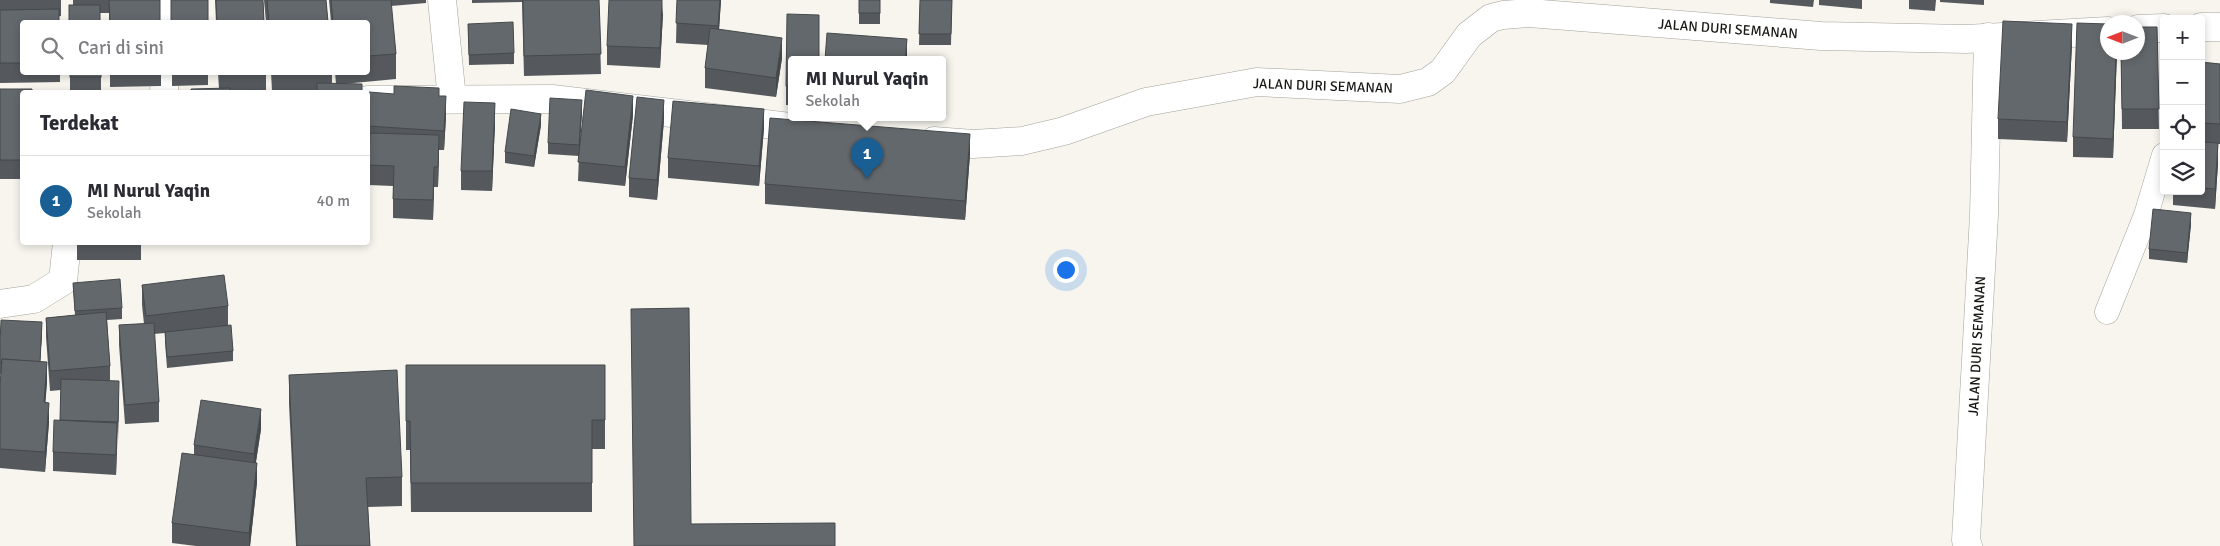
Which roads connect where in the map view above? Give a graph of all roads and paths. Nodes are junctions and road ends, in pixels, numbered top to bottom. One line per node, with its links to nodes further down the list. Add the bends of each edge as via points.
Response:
1 (167, 0): 3 (street)
2 (442, 0): 13 (street)
3 (166, 20)
4 (2205, 26): 5 (street)
5 (2220, 27)
6 (2160, 28): 7 (street)
7 (2145, 29)
8 (2100, 30): 9 (street)
9 (1988, 37): 15 (street, JALAN DURI SEMANAN, via 1821,36 1529,13 1503,14 1481,24 1443,71 1428,82 1400,89 1257,82 1146,102 1064,132 1022,141 973,144); 20 (street, JALAN DURI SEMANAN, via 1984,215)
10 (165, 75): 11 (street)
11 (164, 90)
12 (370, 100): 13 (street)
13 (452, 100): 14 (street, via 561,100)
14 (829, 132)
15 (906, 139)
16 (2160, 168): 19 (lane, via 2146,215)
17 (67, 245): 18 (street, via 64,281 34,299)
18 (0, 304)
19 (2106, 312)
20 (1968, 546)

